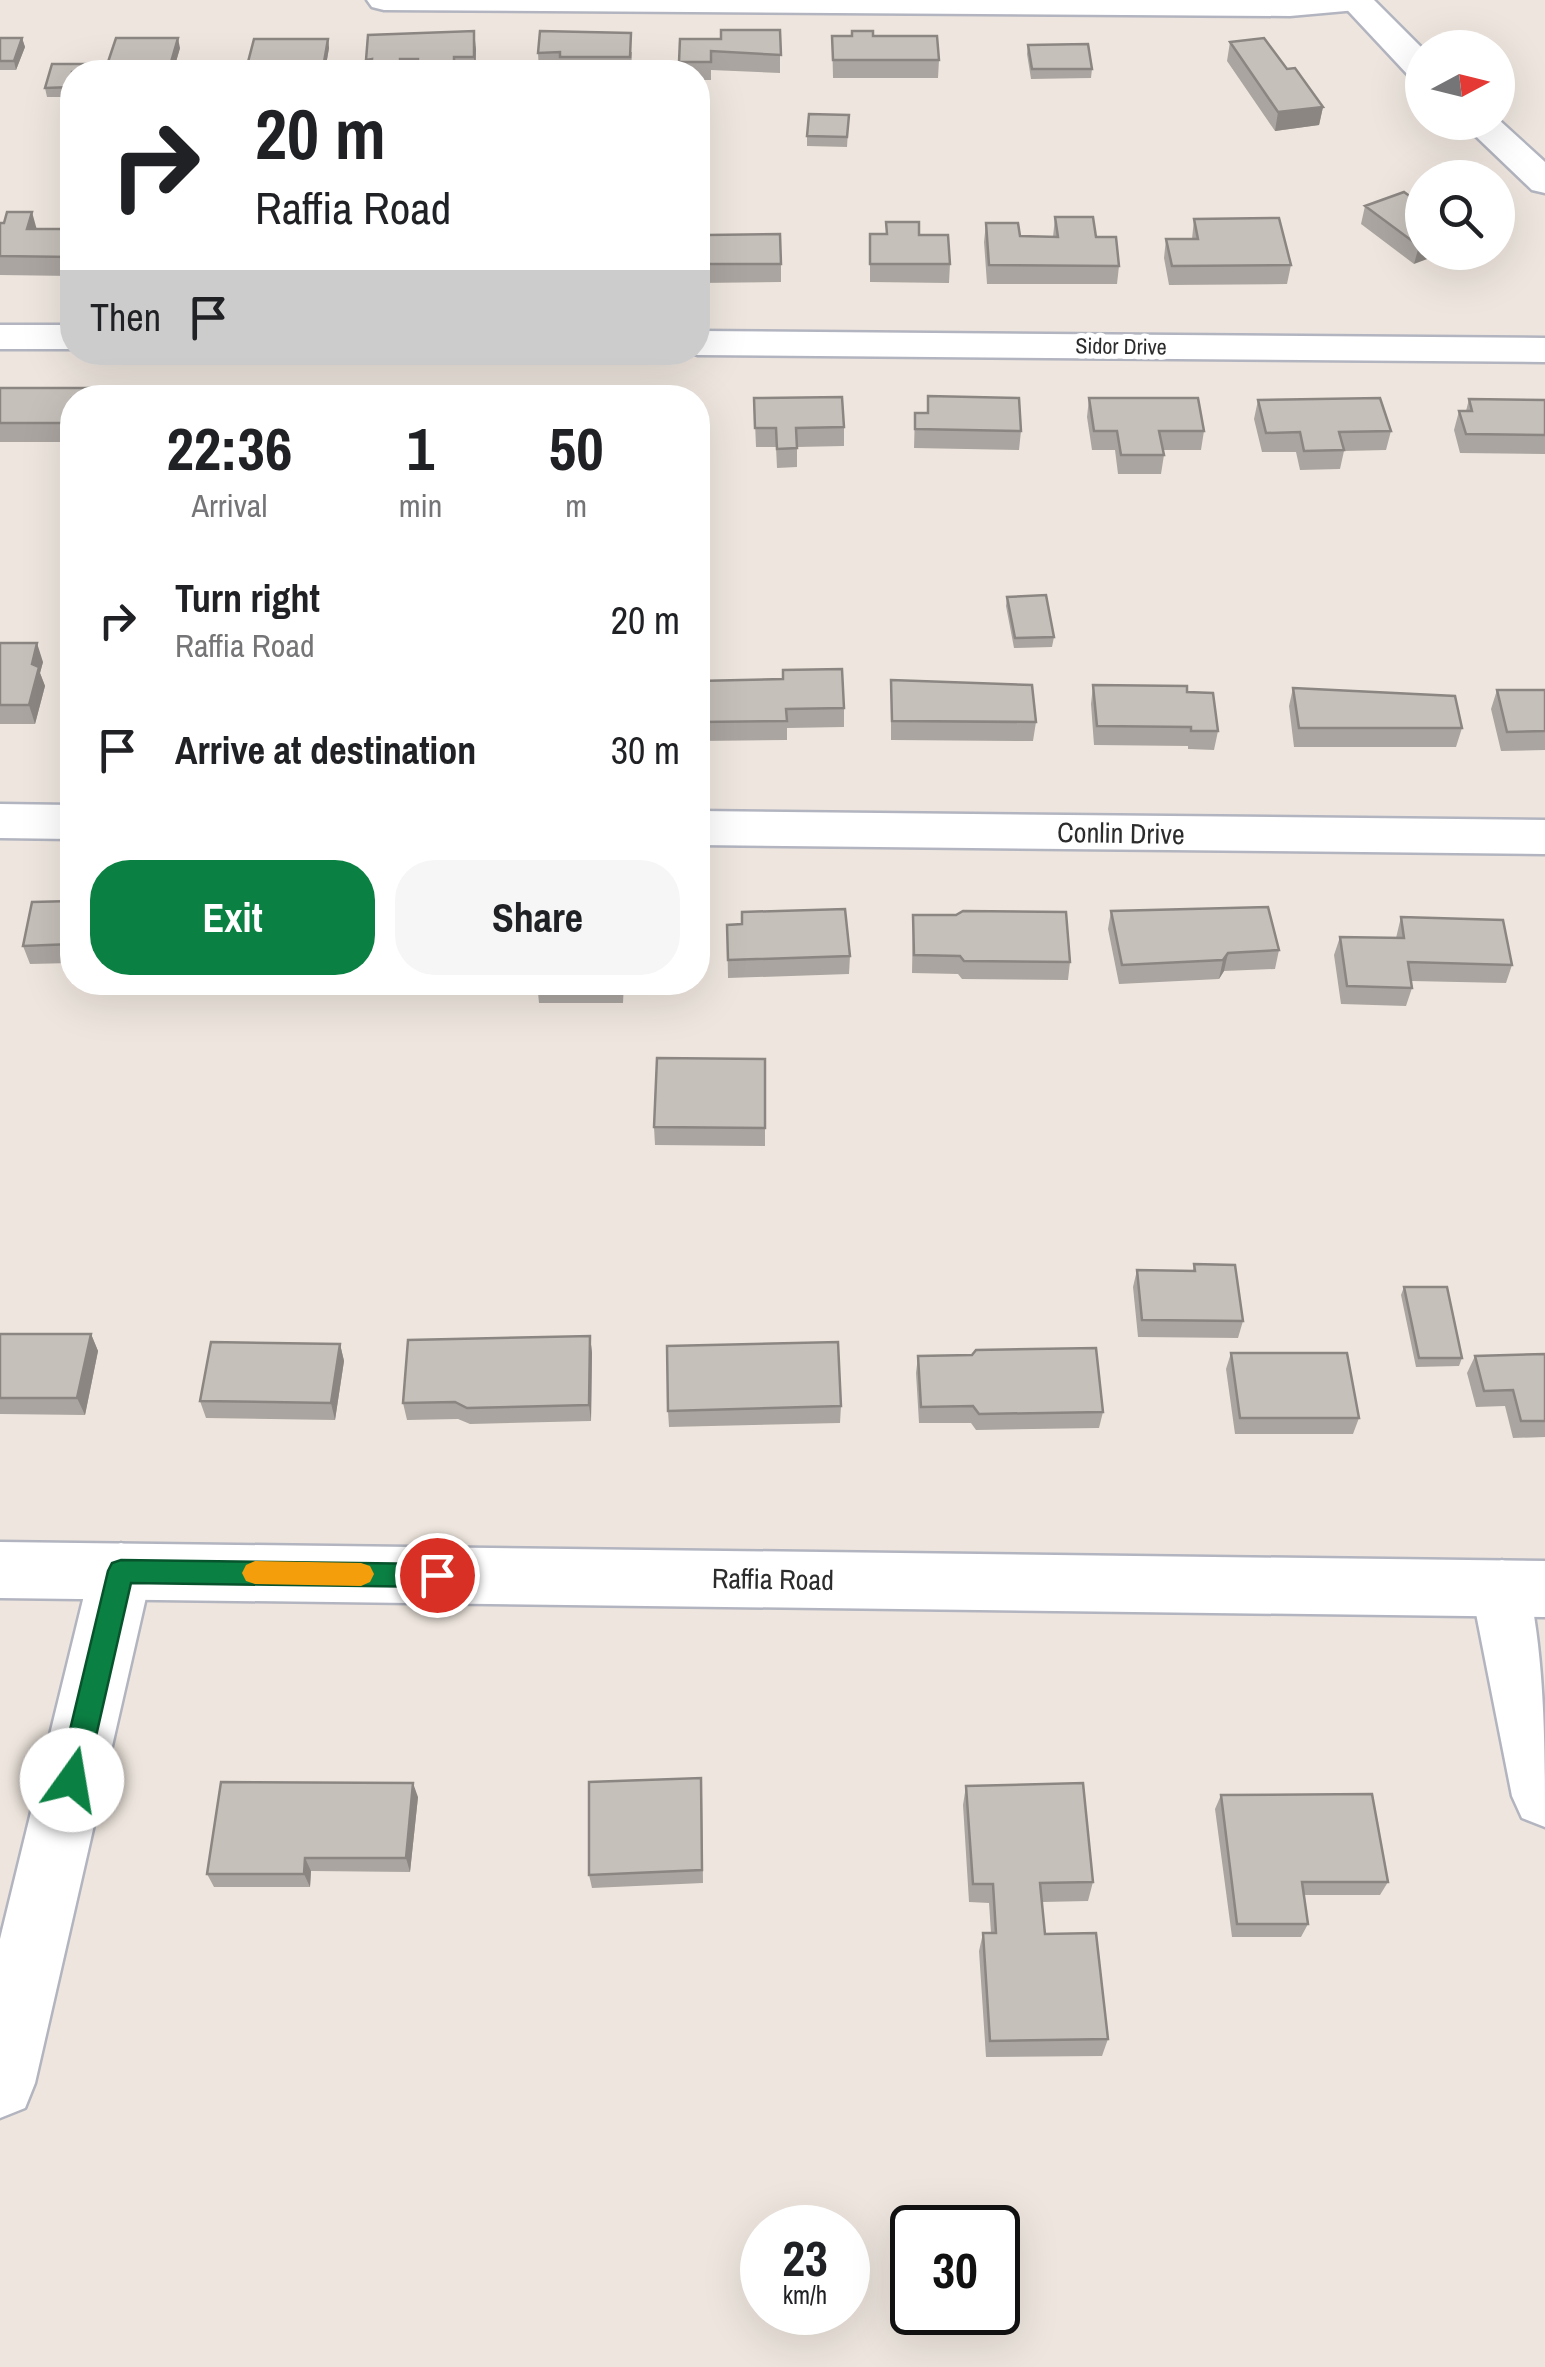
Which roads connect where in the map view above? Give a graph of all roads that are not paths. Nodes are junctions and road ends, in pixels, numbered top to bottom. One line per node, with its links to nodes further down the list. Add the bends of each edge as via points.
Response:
1 (384, 0): 2 (street, via 1290,6)
2 (1356, 1): 3 (street)
3 (1405, 51)
4 (1499, 140): 5 (street)
5 (1545, 182)
6 (0, 337): 7 (street)
7 (60, 338)
8 (710, 342): 9 (street, Sidor Drive)
9 (1545, 350)
10 (0, 821): 11 (street)
11 (60, 822)
12 (710, 828): 13 (street, Conlin Drive)
13 (1545, 838)
14 (0, 1570): 15 (street, Raffia Road)
15 (121, 1571): 16 (street, Raffia Road); 18 (street)
16 (1523, 1589): 17 (street)
17 (1545, 1796)
18 (0, 2083)

